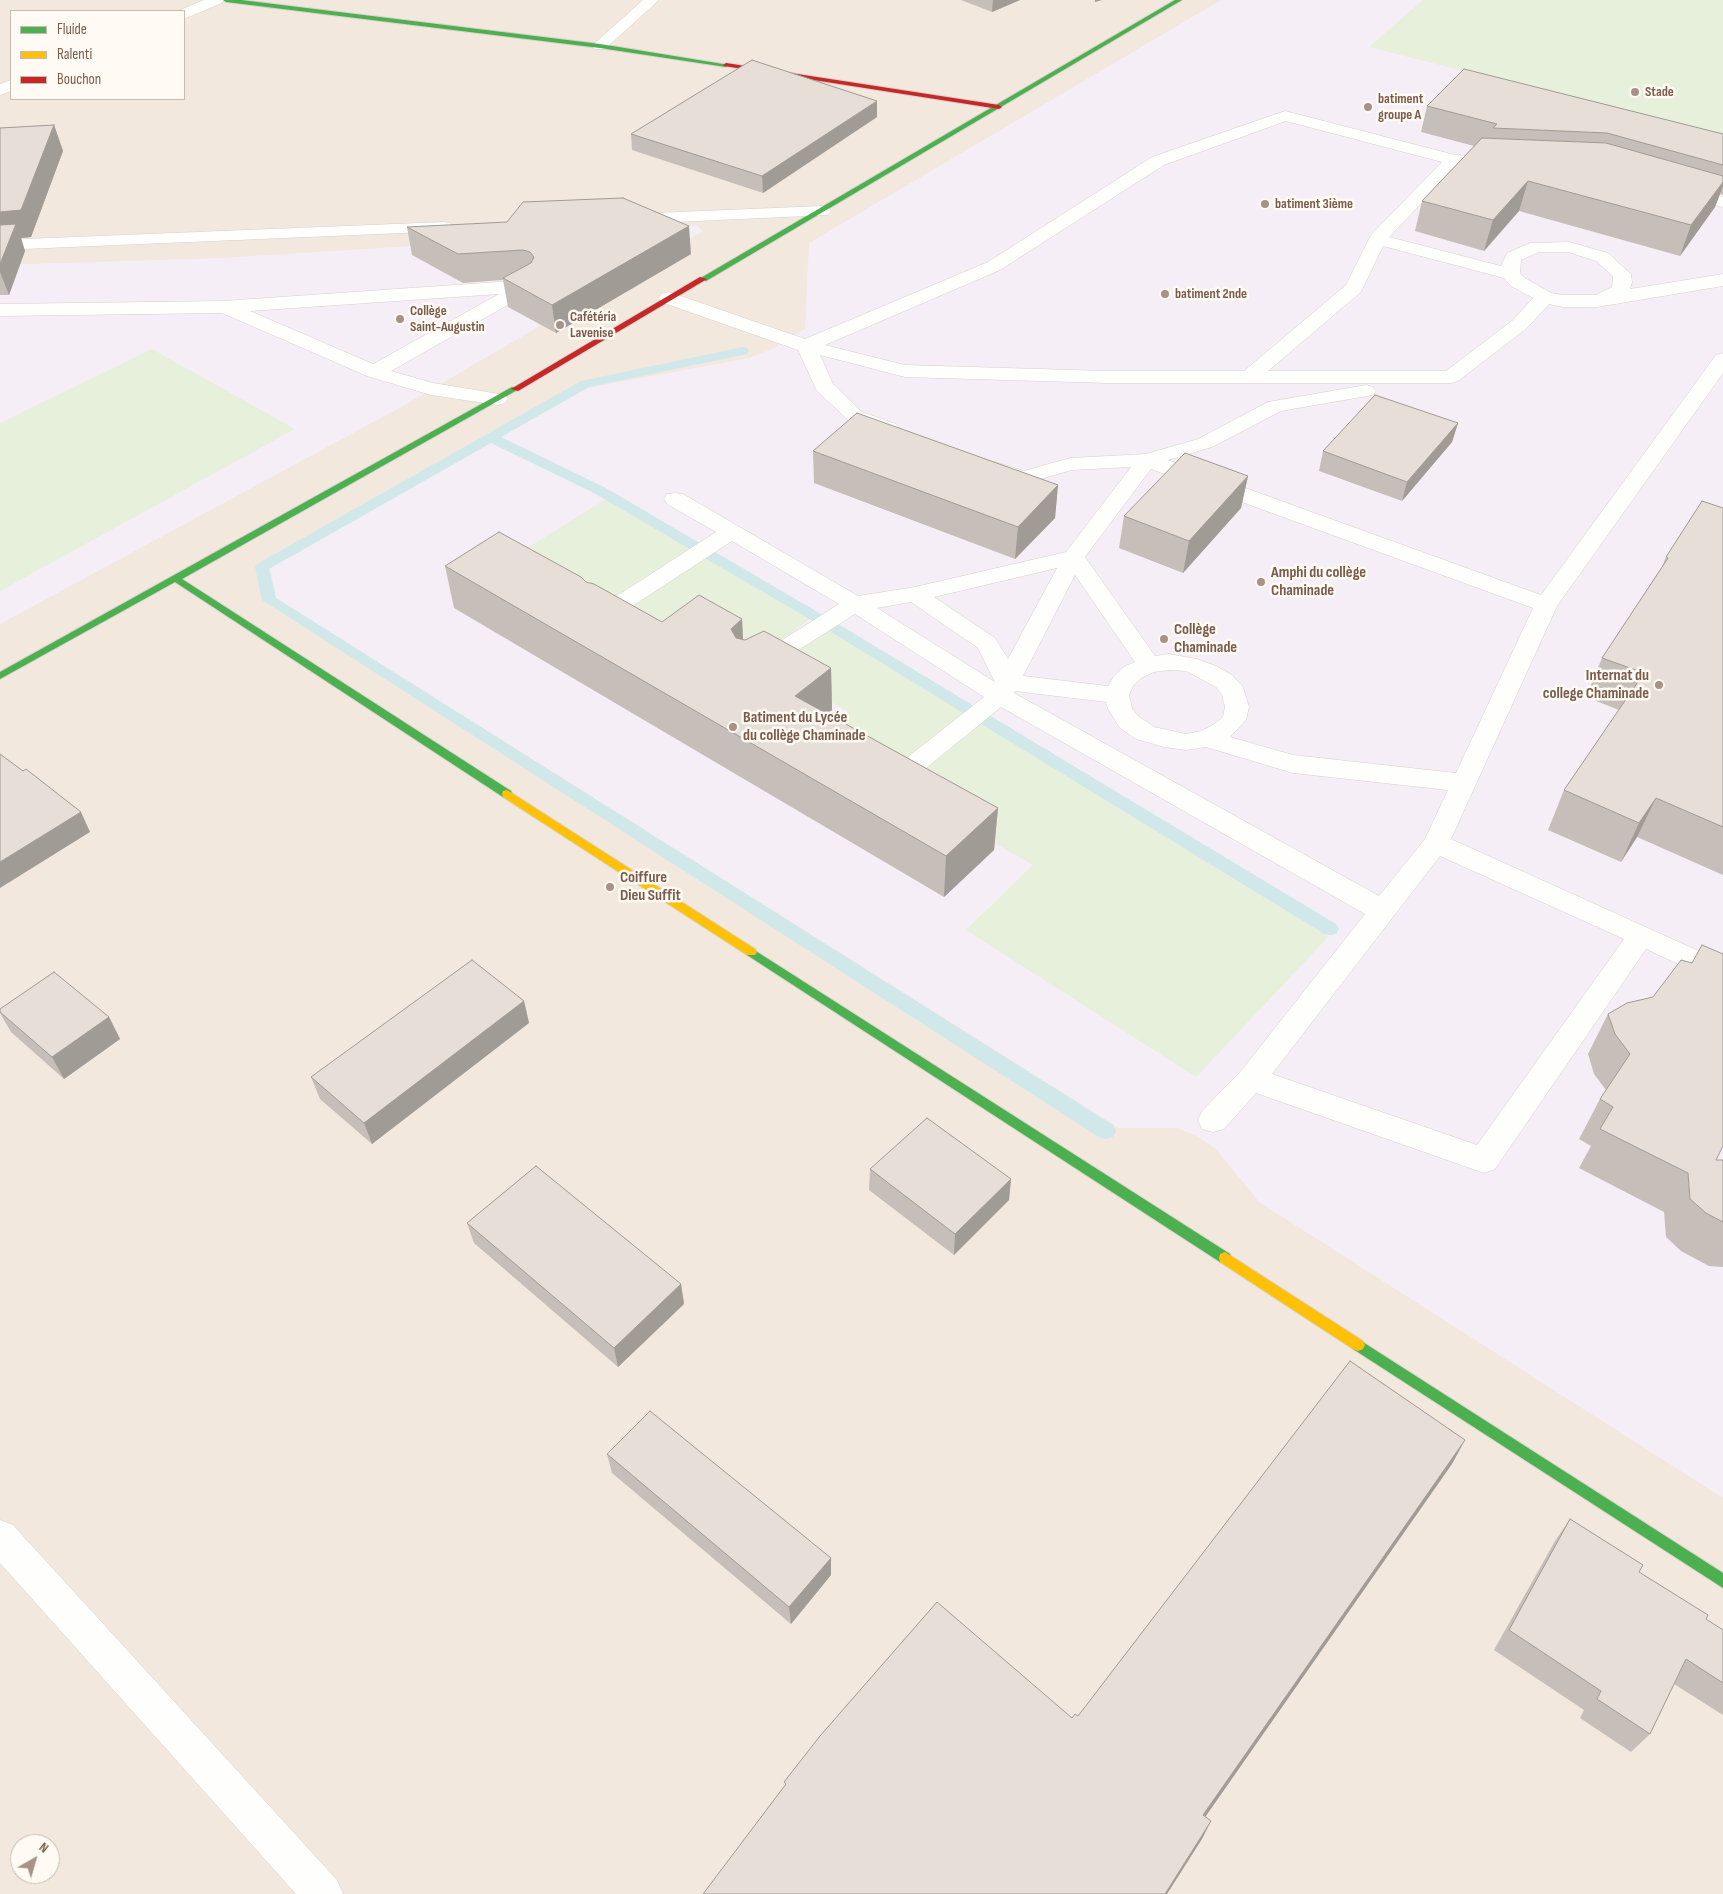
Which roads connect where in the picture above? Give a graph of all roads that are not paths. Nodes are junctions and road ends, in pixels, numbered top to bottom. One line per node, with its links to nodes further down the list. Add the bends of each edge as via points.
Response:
1 (217, 0): 5 (street)
2 (226, 0): 6 (street)
3 (652, 0): 6 (street)
4 (1172, 1): 7 (street)
5 (185, 14)
6 (600, 46): 7 (street)
7 (999, 107): 12 (street)
8 (1454, 160): 9 (street); 15 (street); 24 (street, via 1285,116 1158,161 994,266)
9 (1511, 162)
10 (1669, 187): 11 (street)
11 (1723, 202)
12 (822, 211): 13 (street); 21 (street)
13 (614, 219)
14 (466, 226): 16 (street)
15 (1377, 239): 17 (street); 27 (street, via 1354,288)
16 (0, 245)
17 (1511, 274): 19 (street, via 1513,257 1536,248 1569,247 1602,257 1622,274 1624,282 1620,290); 20 (street, via 1529,290)
18 (1723, 280): 19 (street)
19 (1611, 296): 20 (street, via 1581,302)
20 (1545, 297): 28 (street, via 1520,324)
21 (668, 298): 24 (street); 29 (street)
22 (223, 307): 23 (street); 26 (street); 26 (street, via 527,286)
23 (0, 310)
24 (806, 346): 27 (street, via 905,371); 30 (street, via 824,387 855,416)
25 (1723, 359): 39 (street)
26 (374, 372): 29 (street, via 431,389)
27 (1248, 378): 28 (street)
28 (1451, 378): 31 (street, via 1275,406 1205,443)
29 (498, 399): 36 (street)
30 (911, 436)
31 (1147, 460): 32 (street, via 1070,464 1022,478); 35 (street); 39 (street)
32 (976, 461)
33 (675, 499): 34 (street)
34 (730, 533): 38 (street); 40 (street)
35 (1074, 557): 37 (street); 41 (street); 44 (street)
36 (176, 579): 43 (street); 56 (street)
37 (915, 594): 38 (street); 44 (street, via 987,643)
38 (855, 604): 42 (street); 44 (street)
39 (1546, 605): 48 (street)
40 (600, 617)
41 (1149, 665): 45 (street, via 1133,672 1122,682); 46 (street, via 1189,664 1224,681 1234,693 1237,707 1234,720)
42 (747, 672)
43 (0, 676)
44 (1004, 689): 45 (street); 47 (street); 50 (street)
45 (1117, 695): 46 (street, via 1120,709 1129,722 1145,733 1186,742)
46 (1206, 739): 48 (street, via 1293,764)
47 (895, 780)
48 (1465, 783): 49 (street)
49 (1436, 843): 50 (street); 51 (street)
50 (1383, 911): 53 (street)
51 (1641, 935): 52 (street); 53 (street, via 1484,1160)
52 (1723, 974)
53 (1251, 1079): 54 (street)
54 (1212, 1120)
55 (0, 1537): 57 (street)
56 (1723, 1580)
57 (323, 1894)

